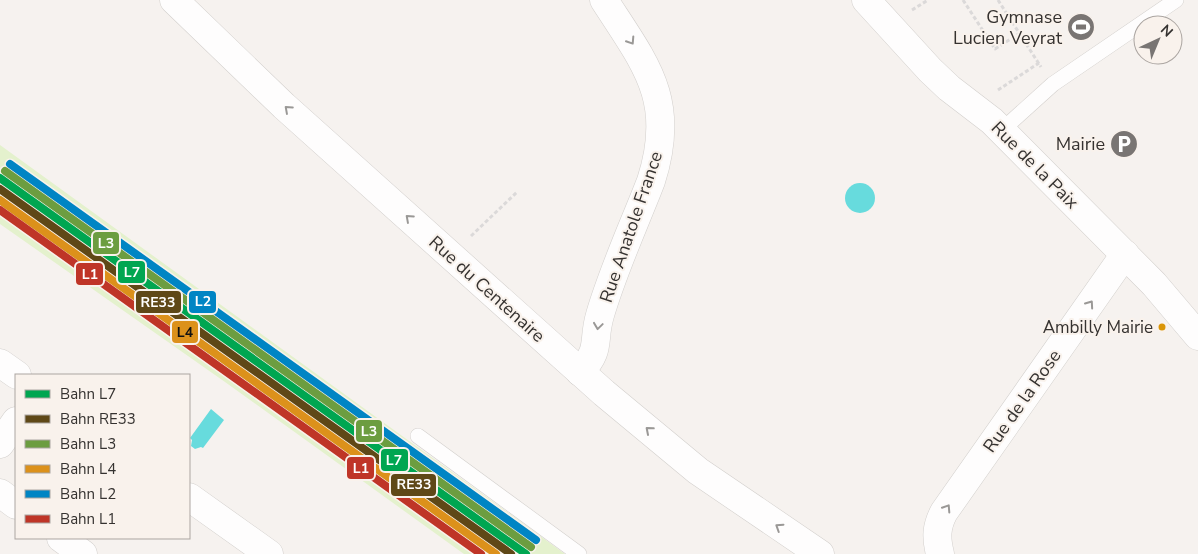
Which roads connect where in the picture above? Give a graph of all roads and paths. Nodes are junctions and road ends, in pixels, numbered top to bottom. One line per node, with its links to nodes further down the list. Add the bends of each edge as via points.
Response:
1 (174, 0): 17 (street, Rue du Centenaire, one-way to 1)
2 (604, 0): 20 (street, Rue Anatole France, one-way to 20, via 647,68 658,100 661,132 651,181 599,316 594,353)
3 (866, 0): 13 (street, Rue de la Paix, via 949,88)
4 (928, 0): 8 (path)
5 (963, 0): 9 (path, via 995,49)
6 (998, 0): 9 (path)
7 (1176, 0): 11 (lane)
8 (910, 12)
9 (1020, 33): 10 (path)
10 (1039, 63): 11 (path); 12 (path)
11 (1053, 84): 13 (lane)
12 (991, 95)
13 (1001, 130): 16 (street, Rue de la Paix)
14 (0, 183): 31 (path, via 43,219 349,442)
15 (517, 192): 17 (path)
16 (1125, 254): 18 (street, Rue de la Paix, via 1165,295); 34 (street, Rue de la Rose, one-way to 16, via 936,535 944,512)
17 (450, 256): 20 (street, Rue du Centenaire)
18 (1198, 336)
19 (0, 363): 21 (street)
20 (580, 372): 33 (street, Rue du Centenaire, one-way to 20, via 688,464)
21 (16, 374)
22 (15, 422): 24 (street)
23 (418, 436): 32 (lane)
24 (0, 444)
25 (0, 493): 27 (street)
26 (190, 498): 29 (street)
27 (15, 504)
28 (62, 539): 30 (street)
29 (257, 551)
30 (83, 554)
31 (521, 554)
32 (579, 554)
33 (820, 554)
34 (940, 554)

